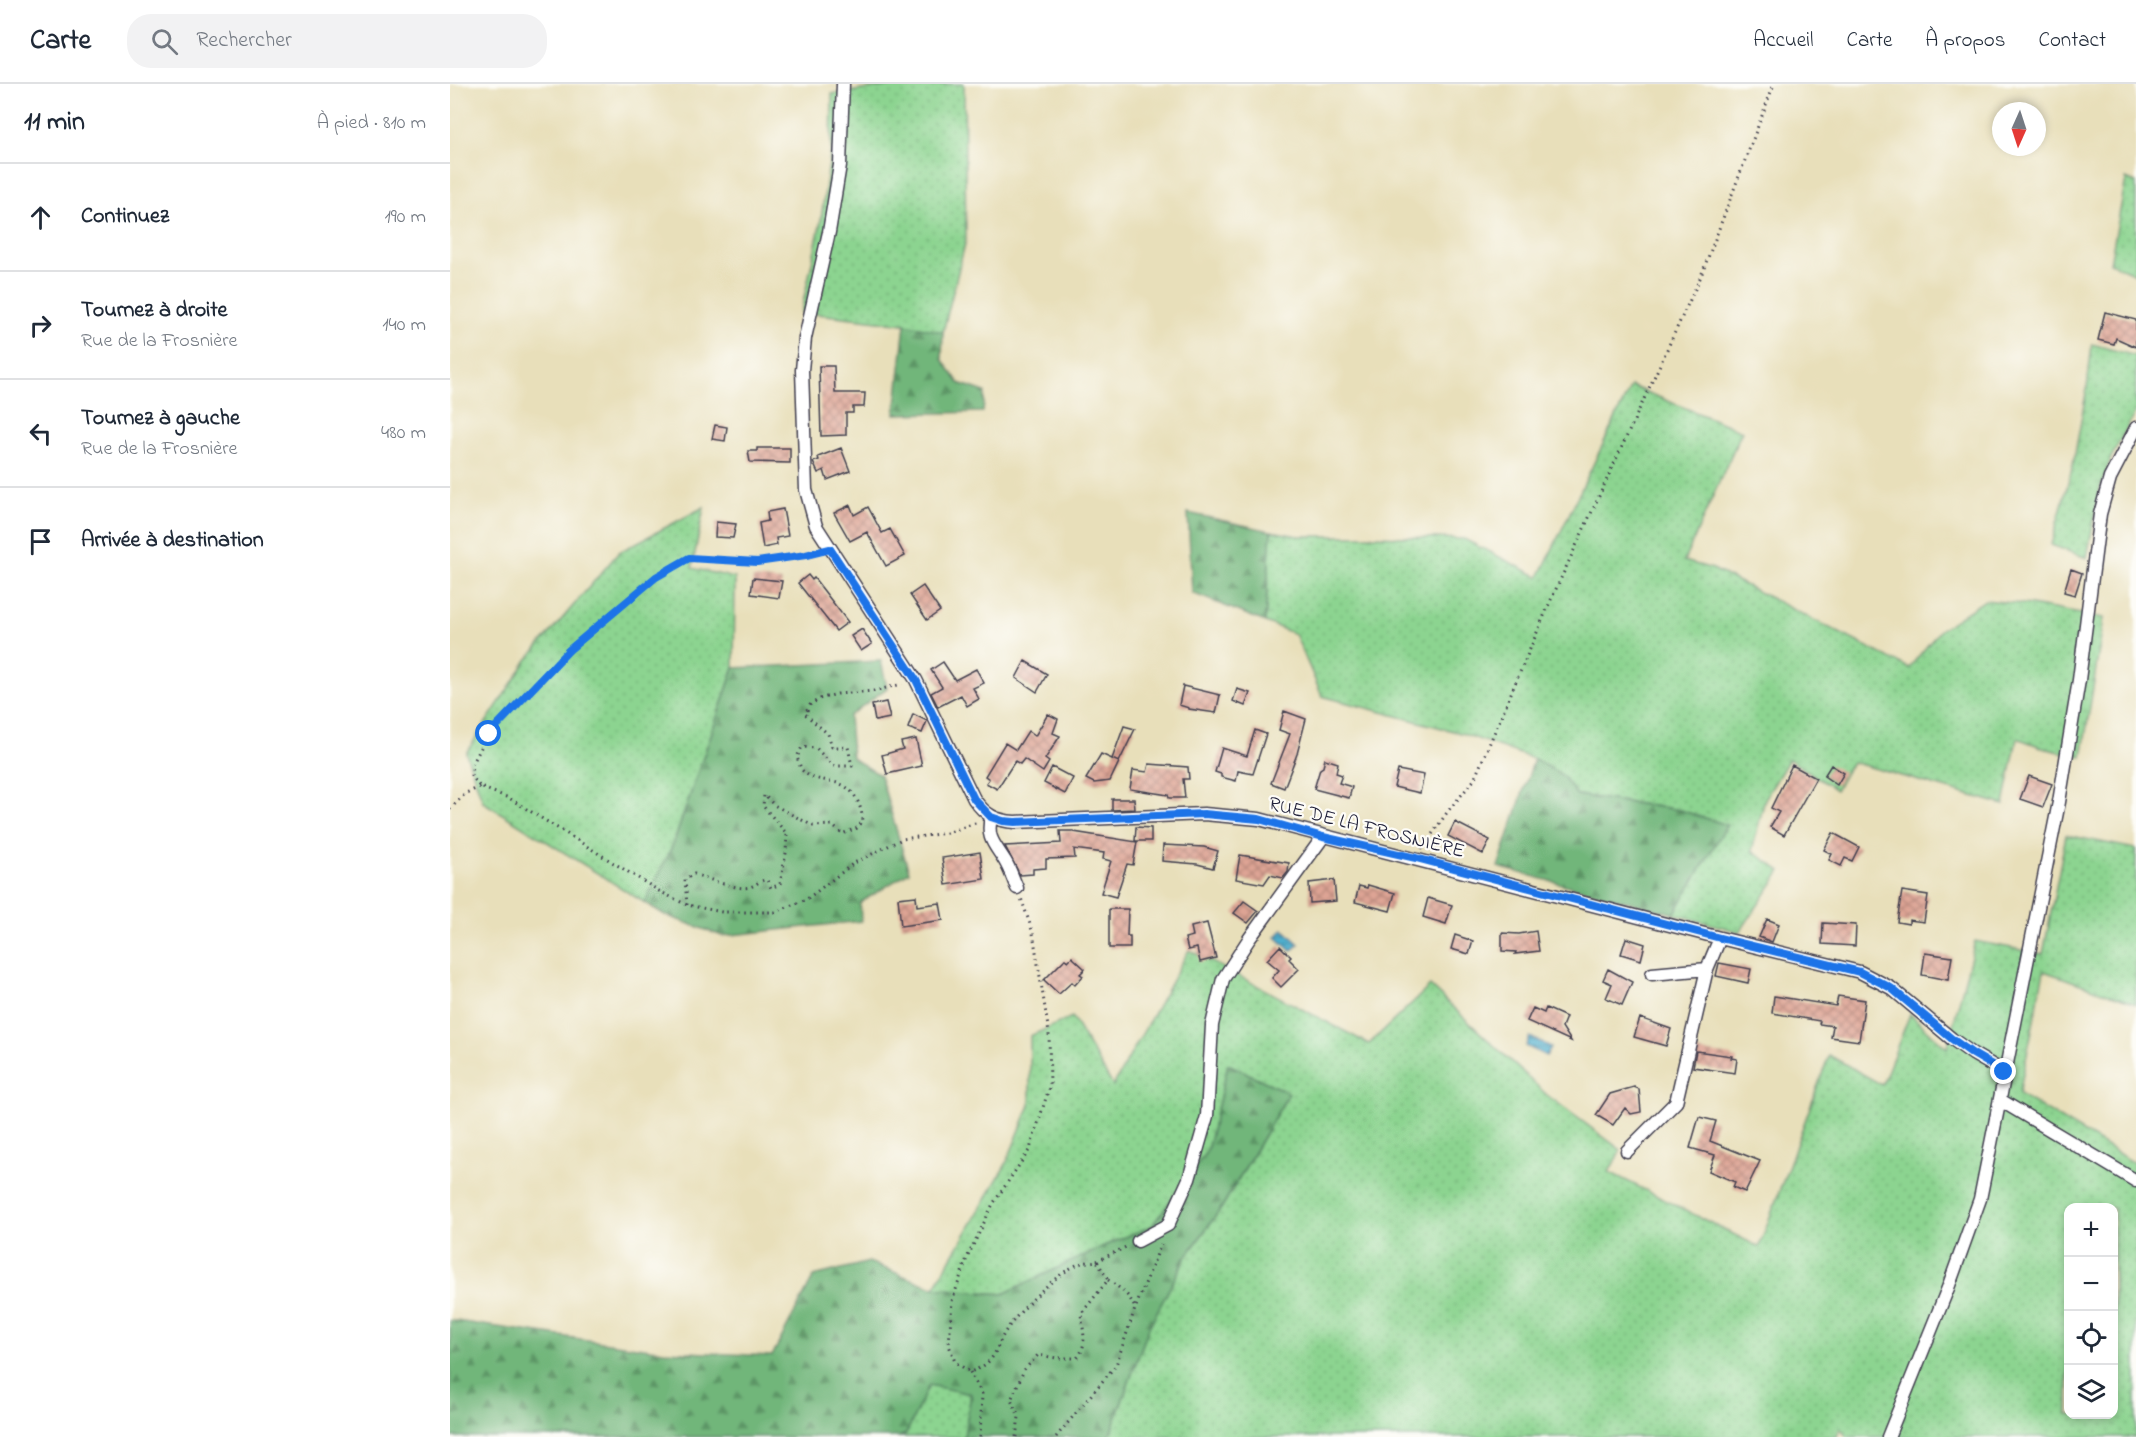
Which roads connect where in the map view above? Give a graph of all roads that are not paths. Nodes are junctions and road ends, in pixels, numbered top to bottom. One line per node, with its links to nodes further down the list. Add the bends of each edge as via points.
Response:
1 (843, 84): 3 (street, via 840,165 802,370 806,490 816,526 916,680 974,799)
2 (2136, 428): 9 (street, via 2110,478 2100,514 2079,680)
3 (991, 817): 4 (street, RUE DE LA FROSNIÈRE, via 1015,822 1204,814 1259,819); 5 (street, via 988,830 992,842)
4 (1323, 837): 6 (street, RUE DE LA FROSNIÈRE); 13 (street, via 1223,979 1212,1025 1207,1116 1189,1179 1168,1225)
5 (1017, 888)
6 (1720, 938): 7 (street); 9 (street, RUE DE LA FROSNIÈRE, via 1860,972 1891,988 1952,1039)
7 (1707, 969): 8 (street); 11 (street, via 1676,1101)
8 (1652, 974)
9 (2004, 1072): 10 (street)
10 (2000, 1100): 12 (street); 14 (street, via 1980,1199)
11 (1627, 1151)
12 (2136, 1181)
13 (1138, 1241)
14 (1888, 1437)

